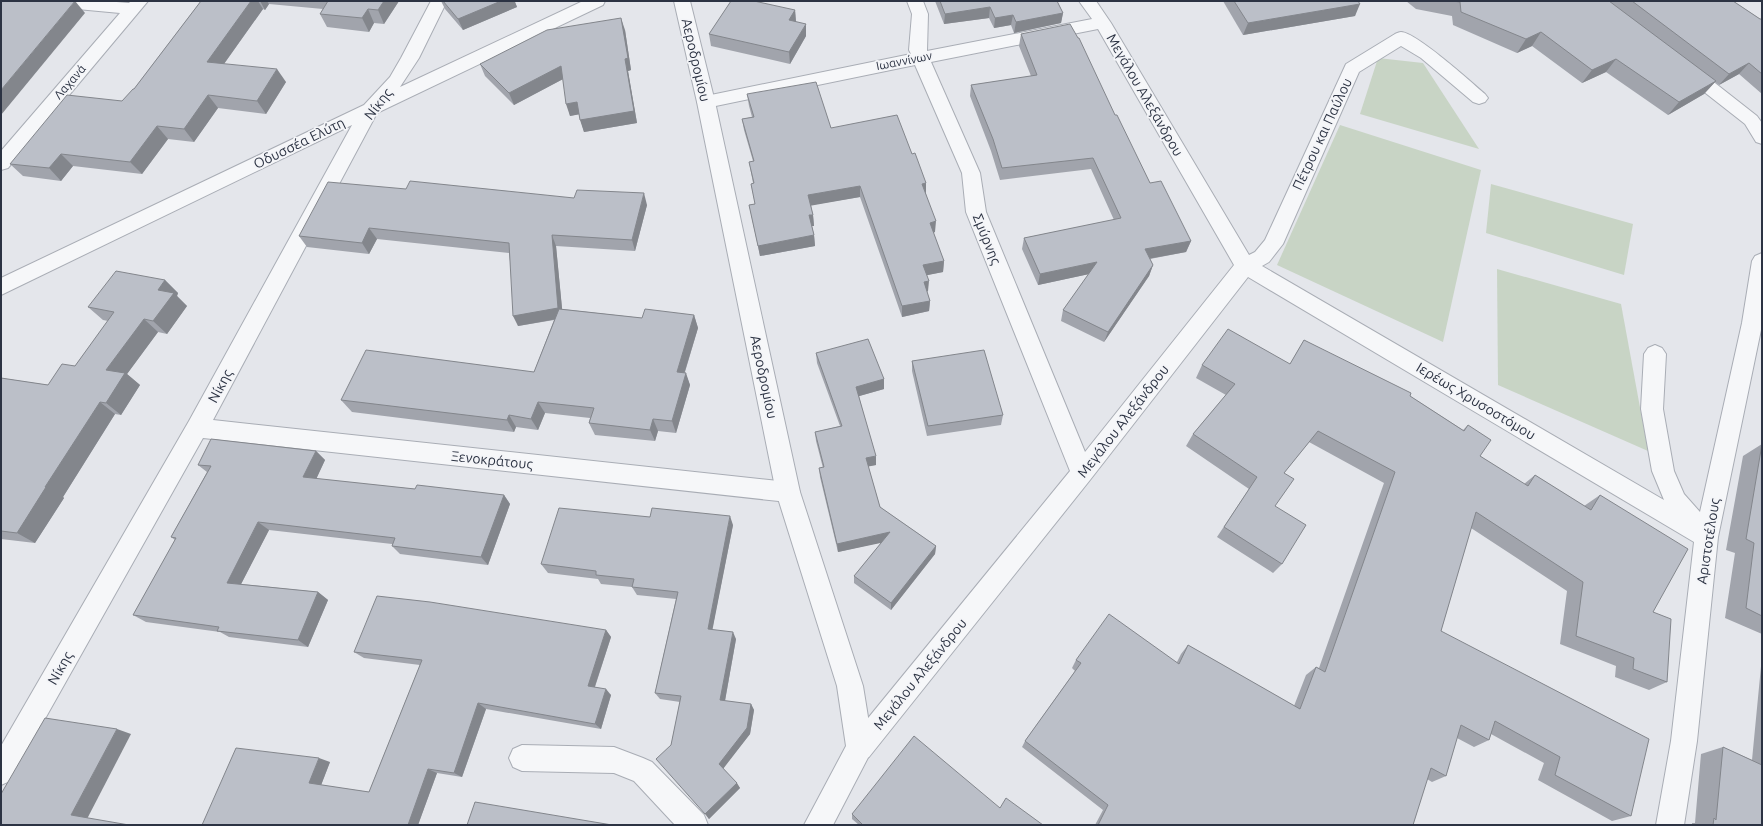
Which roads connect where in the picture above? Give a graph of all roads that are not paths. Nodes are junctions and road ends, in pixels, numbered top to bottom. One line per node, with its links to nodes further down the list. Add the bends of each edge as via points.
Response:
1 (45, 1): 7 (street)
2 (439, 1): 13 (street, Νίκης, via 396,81)
3 (597, 1): 13 (street, Οδυσσέα Ελύτη)
4 (682, 1): 12 (street, Αεροδρομίου)
5 (915, 1): 10 (street, Σμύρνης, via 920,14 918,50)
6 (1087, 1): 8 (street, Μεγάλου Αλεξάνδρου)
7 (136, 5): 15 (street, Λαχανά)
8 (1103, 23): 10 (street, Ιωαννίνων); 17 (street, Μεγάλου Αλεξάνδρου)
9 (1670, 57): 14 (street, via 1751,120)
10 (921, 58): 12 (street, Ιωαννίνων); 22 (street, Σμύρνης, via 971,173 976,212)
11 (1479, 98): 17 (street, Πέτρου και Παύλου, via 1427,54 1401,38 1352,68 1273,244 1262,257)
12 (706, 102): 23 (street, Αεροδρομίου)
13 (370, 108): 18 (street, Οδυσσέα Ελύτη); 21 (street, Νίκης)
14 (1762, 137)
15 (1, 163)
16 (1762, 260): 19 (street, Αριστοτέλους)
17 (1246, 266): 22 (street, Μεγάλου Αλεξάνδρου); 24 (street, Ιερέως Χρυσοστόμου)
18 (1, 287)
19 (1757, 332): 24 (street, Αριστοτέλους)
20 (1655, 354): 24 (street, via 1652,410 1663,471 1676,501)
21 (197, 428): 23 (street, Ξενοκράτους); 27 (street, Νίκης)
22 (1082, 473): 25 (street, Μεγάλου Αλεξάνδρου)
23 (788, 492): 25 (street, Αεροδρομίου, via 850,686)
24 (1706, 537): 30 (street, Αριστοτέλους, via 1684,741)
25 (860, 748): 29 (street, Μεγάλου Αλεξάνδρου)
26 (522, 758): 28 (street, via 614,760 643,771)
27 (1, 772)
28 (694, 825)
29 (818, 825)
30 (1670, 825)

